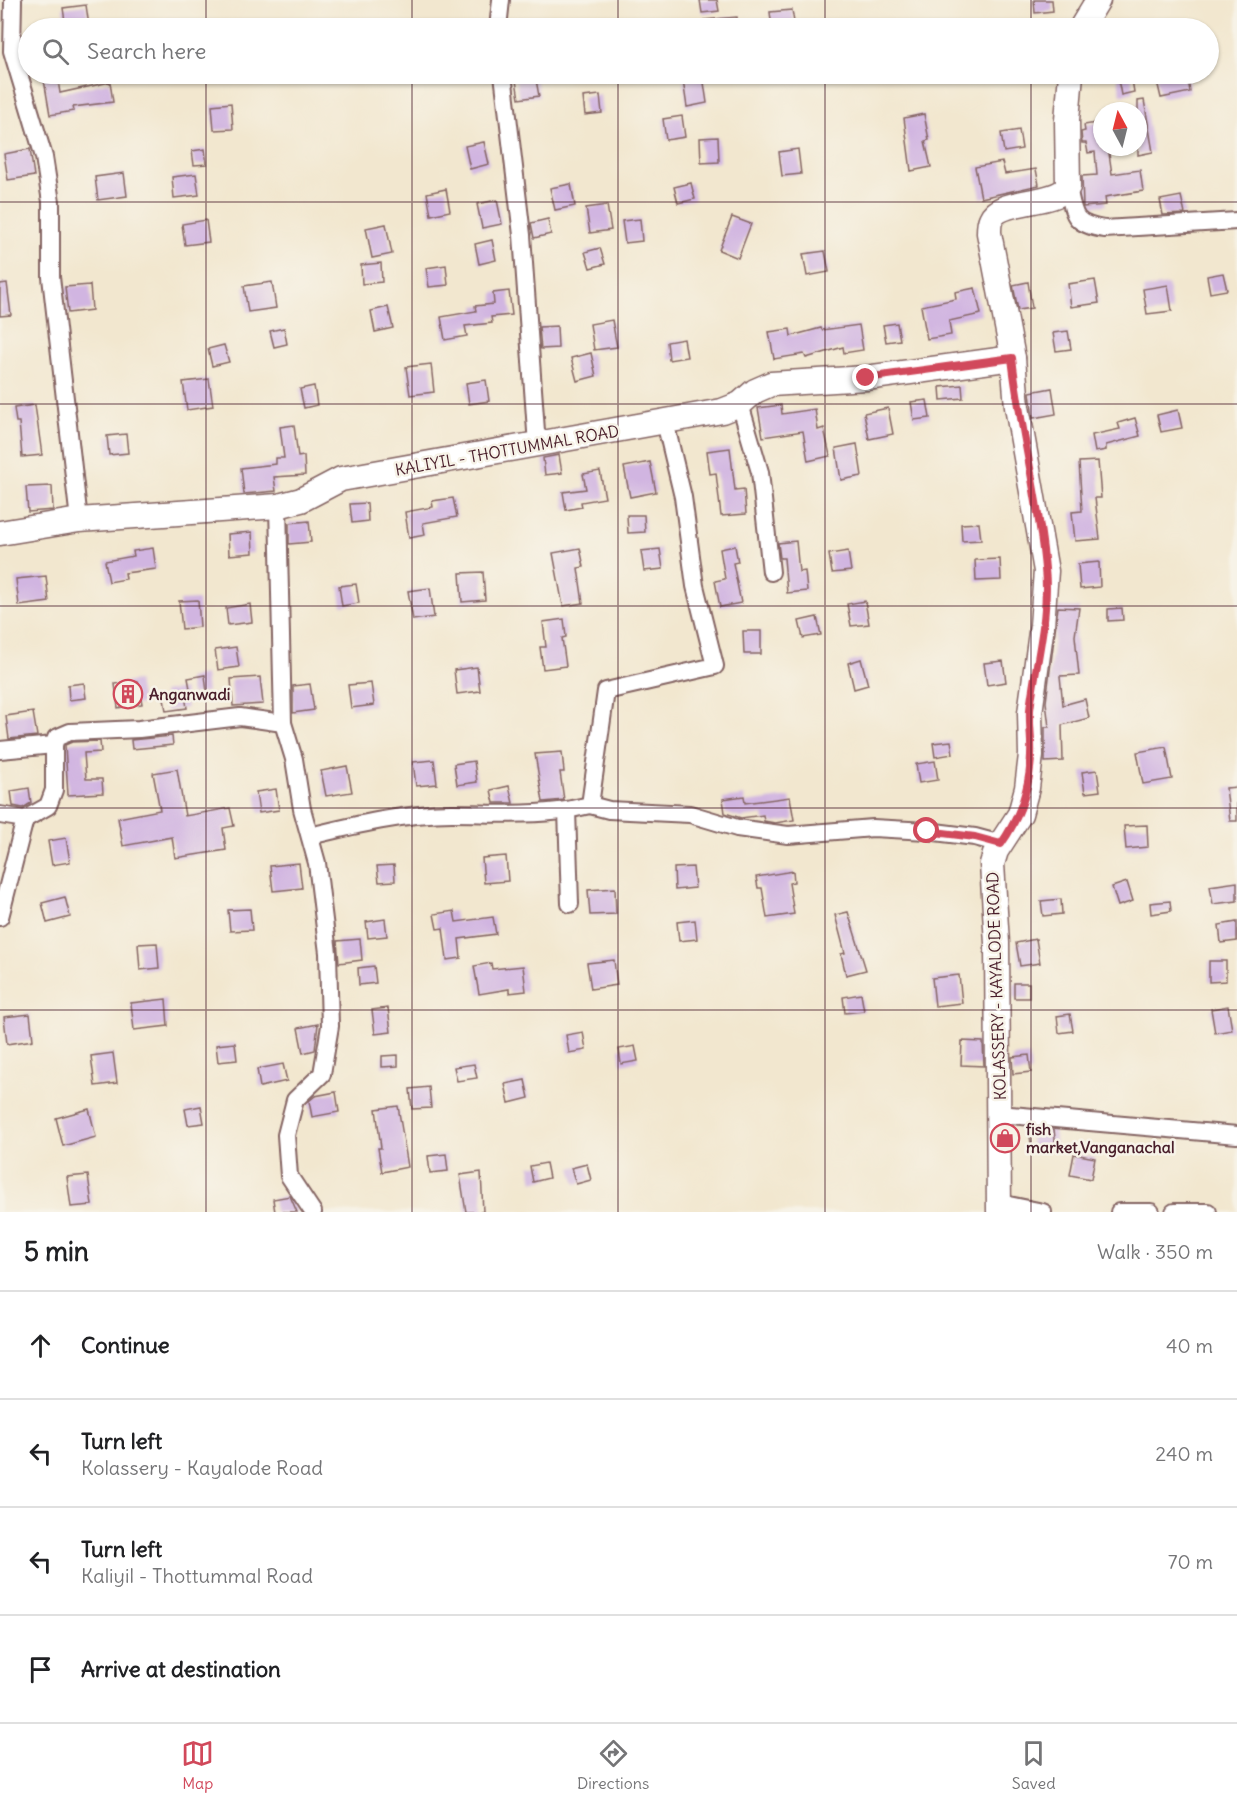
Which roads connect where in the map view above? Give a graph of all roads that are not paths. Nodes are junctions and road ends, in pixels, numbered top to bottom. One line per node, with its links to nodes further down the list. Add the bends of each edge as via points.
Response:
1 (13, 0): 6 (street, via 12,51)
2 (501, 0): 4 (street)
3 (1098, 0): 5 (main road)
4 (499, 18)
5 (1087, 18)
6 (18, 71)
7 (22, 84): 17 (street, via 44,157 51,202 51,277)
8 (504, 84): 15 (street, via 522,235)
9 (1070, 84): 10 (main road)
10 (1068, 188): 11 (street, via 1075,217 1086,226 1104,229); 12 (main road, KOLASSERY - KAYALODE ROAD, via 1060,195 999,210 991,218 989,233)
11 (1237, 221)
12 (1012, 358): 13 (main road, KALIYIL - THOTTUMMAL ROAD, via 866,378 771,384); 28 (main road, KOLASSERY - KAYALODE ROAD, via 1046,572 1030,713 1028,788 1020,814)
13 (740, 404): 14 (main road, KALIYIL - THOTTUMMAL ROAD); 19 (street, via 760,472)
14 (664, 422): 15 (main road, KALIYIL - THOTTUMMAL ROAD); 23 (street, via 682,497 695,586 715,666 606,691)
15 (537, 445): 16 (main road, KALIYIL - THOTTUMMAL ROAD, via 341,479 301,500)
16 (278, 506): 17 (main road, KALIYIL - THOTTUMMAL ROAD); 20 (street)
17 (79, 520): 18 (main road, KALIYIL - THOTTUMMAL ROAD)
18 (0, 533)
19 (771, 572)
20 (283, 723): 21 (street, via 240,717 139,729 70,732 56,738); 27 (street)
21 (54, 745): 22 (street); 26 (street, via 56,770 48,806)
22 (0, 750)
23 (590, 805): 24 (street); 28 (street, via 609,810 690,814 737,828 788,835 873,828 951,834)
24 (567, 810): 27 (street, via 531,816 450,813); 29 (street)
25 (0, 815): 26 (street)
26 (25, 819): 30 (street)
27 (310, 836): 34 (street, via 328,953 330,1026 322,1074 295,1100 286,1135 289,1176)
28 (1001, 844): 31 (main road, KOLASSERY - KAYALODE ROAD, via 992,864)
29 (570, 904)
30 (0, 917)
31 (999, 1114): 32 (street); 33 (main road, KOLASSERY - KAYALODE ROAD)
32 (1237, 1135)
33 (999, 1208): 35 (street)
34 (313, 1212)
35 (1043, 1212)
36 (1119, 1212): 37 (street)
37 (1151, 1212)
38 (1174, 1212): 39 (street)
39 (1208, 1212)

